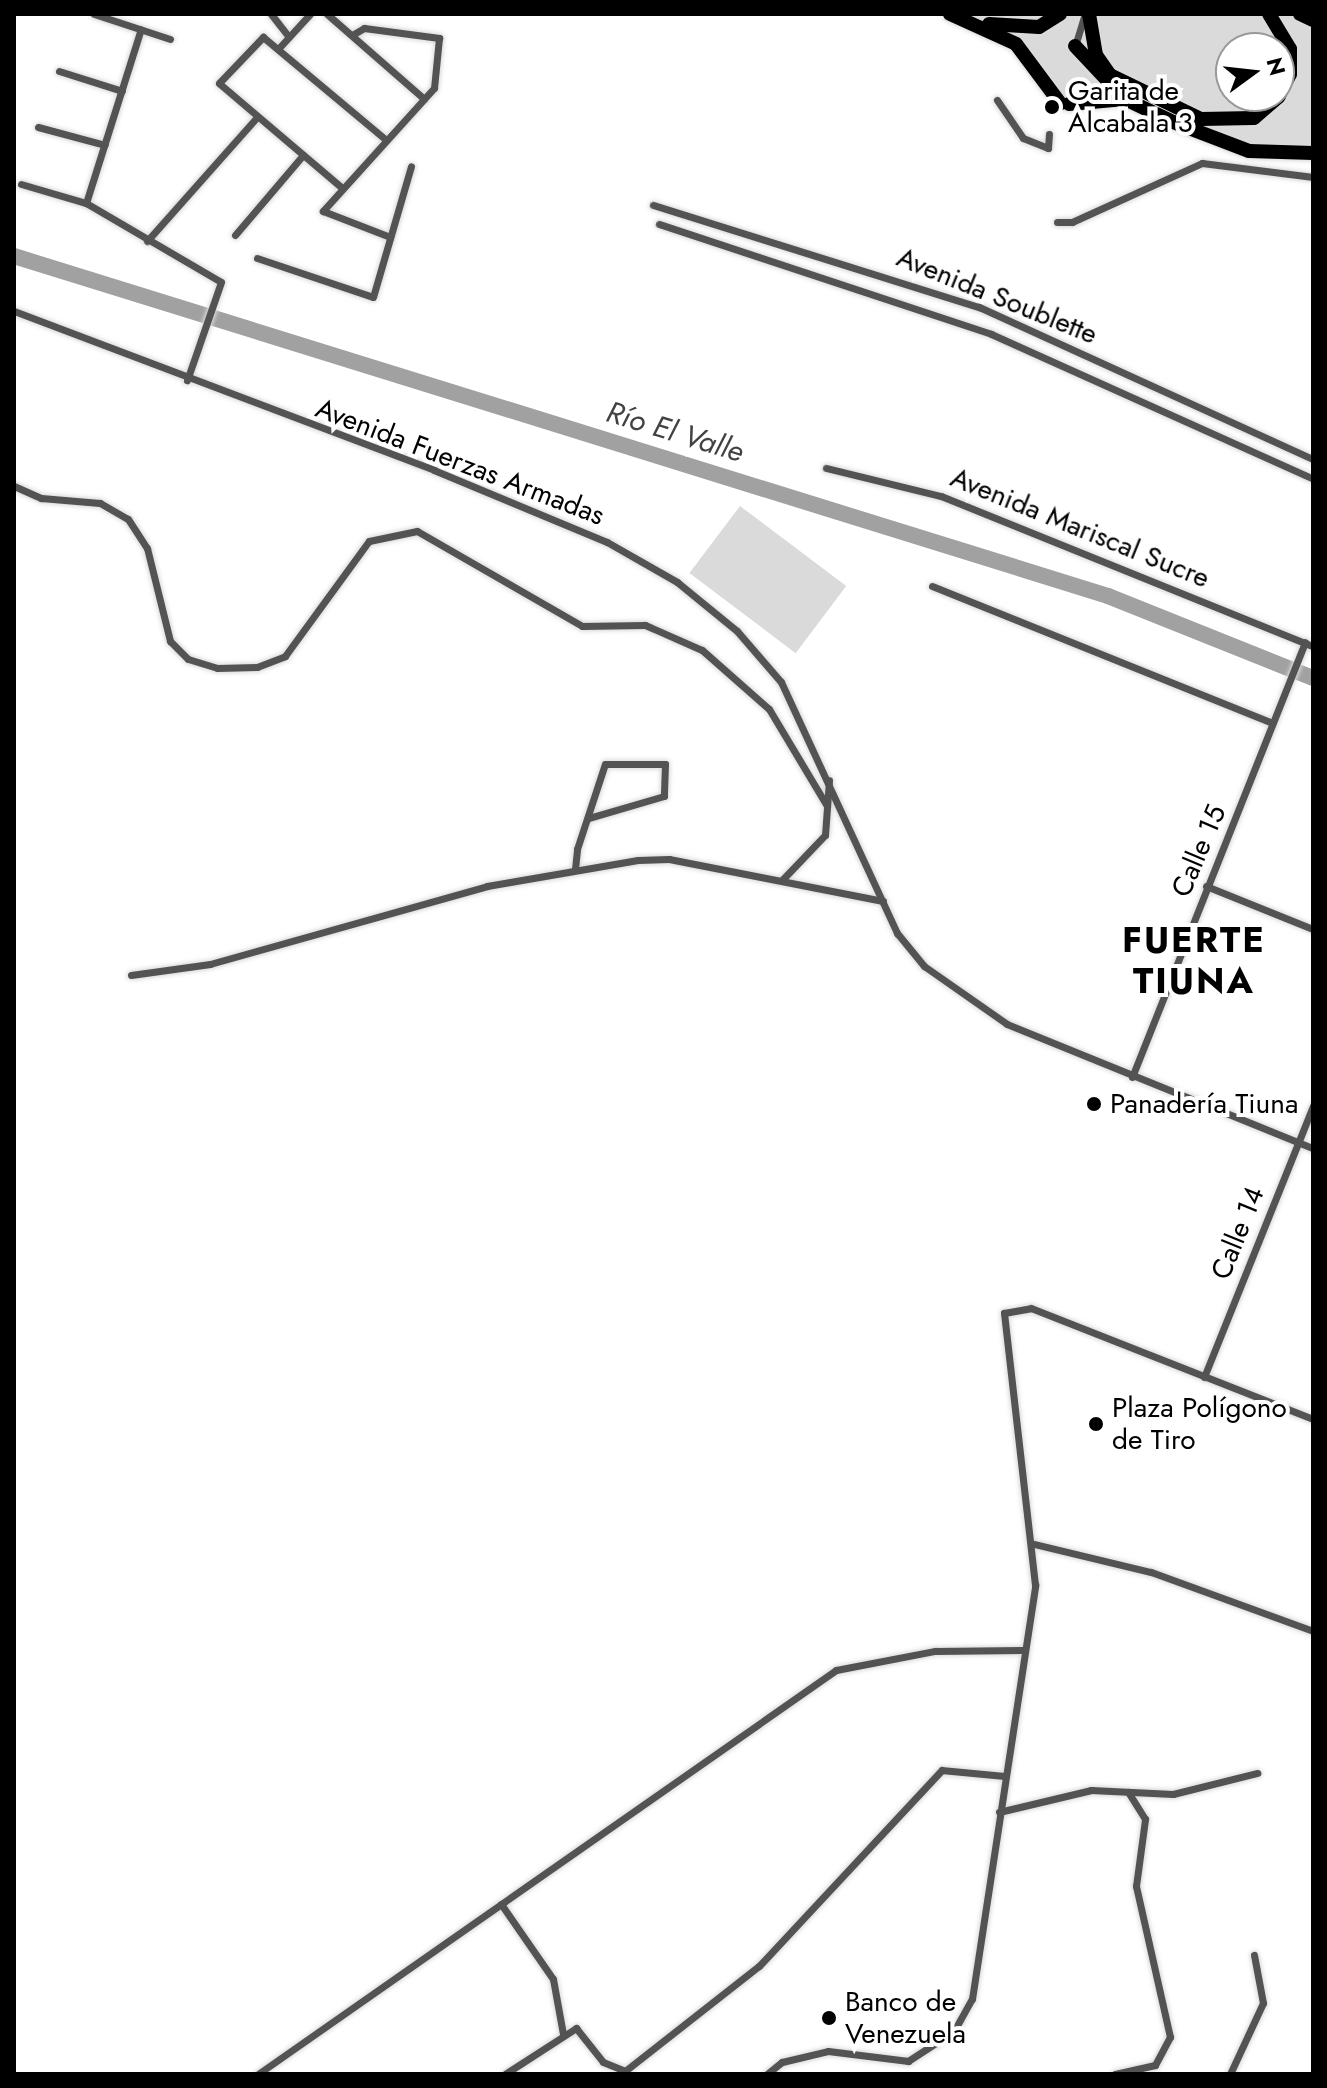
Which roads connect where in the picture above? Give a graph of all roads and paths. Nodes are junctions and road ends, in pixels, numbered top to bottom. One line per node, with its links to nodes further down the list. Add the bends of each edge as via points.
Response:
1 (94, 14): 12 (street)
2 (271, 14): 15 (street)
3 (310, 14): 15 (street)
4 (327, 14): 14 (street)
5 (950, 14): 22 (highway, via 1016,44 1061,103)
6 (957, 14): 7 (highway, via 1022,29)
7 (1060, 14)
8 (1087, 14): 17 (street); 24 (highway, via 1103,68 1201,119 1254,118)
9 (1269, 14): 13 (highway)
10 (1300, 14): 11 (highway)
11 (1313, 20)
12 (141, 29): 16 (street); 20 (street)
13 (1280, 32)
14 (352, 35): 21 (street); 21 (street, via 364,28 439,38 434,88)
15 (289, 37): 18 (street)
16 (170, 39)
17 (1075, 46): 22 (highway)
18 (278, 49): 25 (street, via 263,37 219,83); 28 (street)
19 (59, 71): 20 (street)
20 (122, 91): 29 (street)
21 (424, 99): 28 (street)
22 (1125, 99): 30 (highway, via 1249,151)
23 (997, 100): 27 (street, via 1023,138 1048,148)
24 (1261, 112)
25 (257, 117): 31 (street); 42 (street)
26 (38, 127): 29 (street)
27 (1049, 134)
28 (386, 140): 35 (street)
29 (105, 145): 36 (street)
30 (1313, 153)
31 (303, 155): 35 (street); 40 (street)
32 (411, 166): 41 (street)
33 (1313, 177): 38 (street, via 1202,163 1072,222)
34 (21, 184): 36 (street)
35 (341, 187): 41 (street, via 323,211)
36 (86, 203): 42 (street)
37 (653, 205): 46 (street, Avenida Soublette, via 979,307)
38 (1057, 222)
39 (659, 224): 48 (street, via 991,334)
40 (235, 235)
41 (390, 237): 43 (street, via 373,297)
42 (147, 241): 45 (street, via 220,286)
43 (257, 258)
44 (14, 311): 45 (street, Avenida Fuerzas Armadas)
45 (187, 380): 53 (street, Avenida Fuerzas Armadas, via 434,470 607,542 677,582 737,631 781,682)
46 (1313, 459)
47 (826, 468): 51 (street, Avenida Mariscal Sucre, via 941,496)
48 (1313, 479)
49 (14, 486): 54 (street, via 41,498 100,503 128,519 147,548 170,641 188,659 217,668 257,667 285,656 369,541 417,531 582,626 645,625 691,642 769,709)
50 (932, 586): 52 (street)
51 (1308, 644): 52 (street, Calle 15)
52 (1272, 723): 58 (street, Calle 15)
53 (829, 776): 54 (street); 59 (street, Avenida Fuerzas Armadas)
54 (827, 806): 57 (street, via 825,835)
55 (589, 818): 55 (street, via 605,764 665,764 664,796); 56 (street)
56 (575, 869): 57 (street, via 669,859); 61 (street, via 210,964)
57 (782, 880): 59 (street)
58 (1206, 886): 60 (street); 62 (street, Calle 15)
59 (883, 901): 62 (street, Avenida Fuerzas Armadas, via 915,955 966,1000)
60 (1313, 929)
61 (131, 975)
62 (1132, 1077): 64 (street, Avenida Fuerzas Armadas)
63 (1313, 1106): 64 (street, Calle 14)
64 (1298, 1142): 65 (street, Avenida Fuerzas Armadas); 66 (street, Calle 14)
65 (1313, 1148)
66 (1204, 1377): 67 (street); 68 (street, via 1031,1308 1012,1309 1000,1322)
67 (1313, 1419)
68 (1034, 1544): 69 (street, via 1151,1572); 70 (street)
69 (1313, 1631)
70 (1022, 1650): 72 (street); 75 (street, via 935,1651 836,1670)
71 (1257, 1773): 73 (street, via 1173,1794)
72 (1004, 1776): 74 (street); 77 (street, via 942,1770 759,1966 625,2071 603,2062 576,2028)
73 (1128, 1792): 74 (street, via 1091,1790); 81 (street, via 1145,1819 1136,1886 1170,2037 1155,2065)
74 (999, 1812): 80 (street, via 972,1999 954,2031 908,2061 828,2051 782,2062)
75 (501, 1904): 77 (street, via 553,1979); 78 (street)
76 (1254, 1955): 82 (street, via 1263,2003)
77 (563, 2034): 79 (street)
78 (258, 2074)
79 (505, 2074)
80 (767, 2074)
81 (1115, 2074)
82 (1230, 2074)

